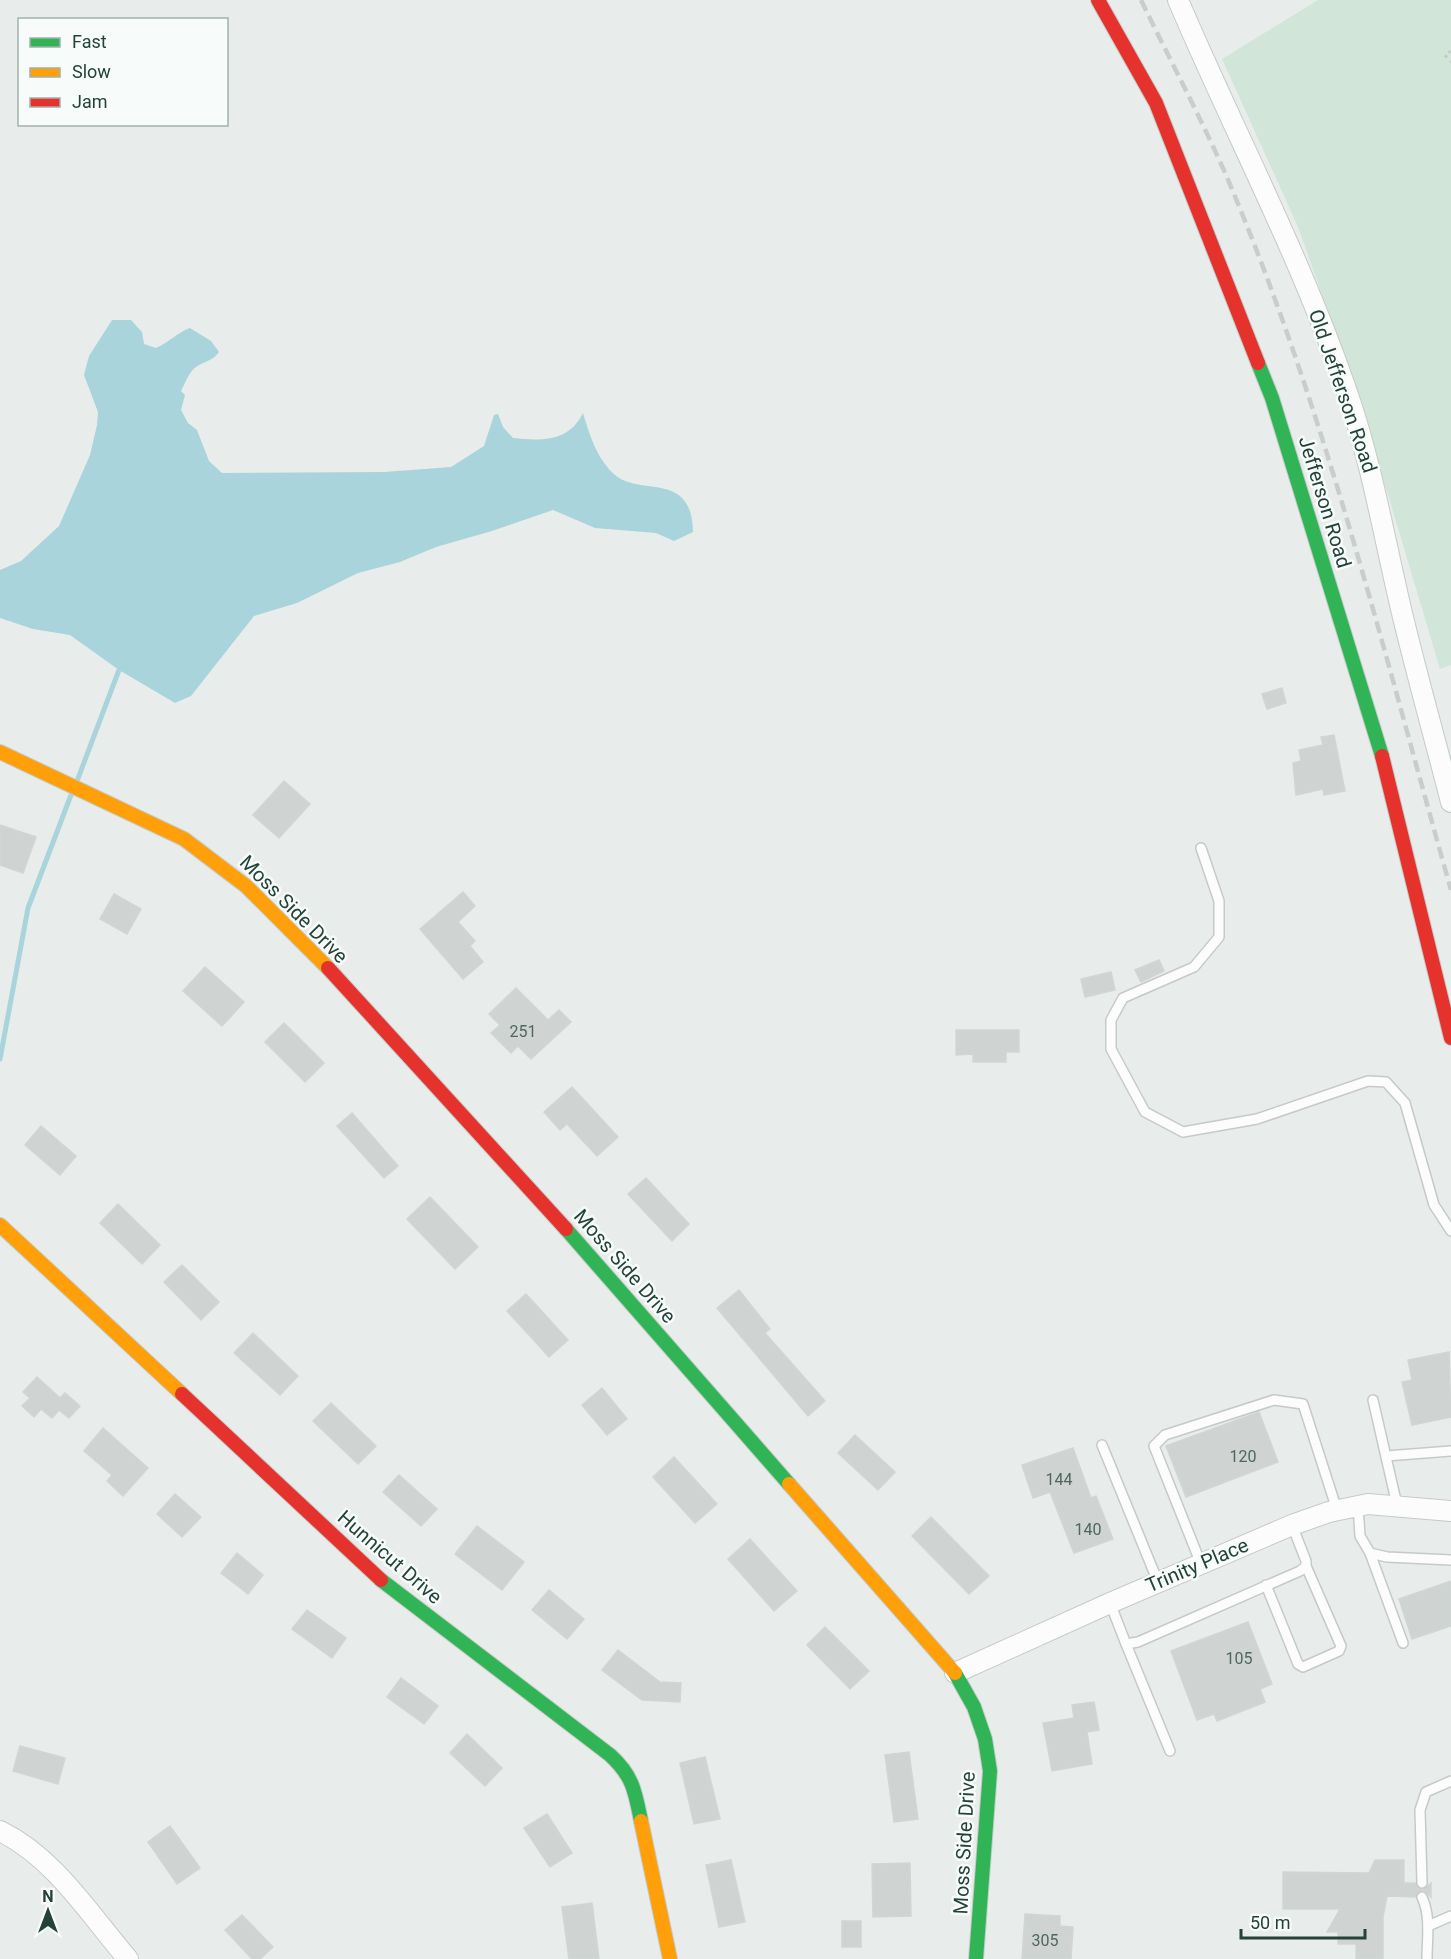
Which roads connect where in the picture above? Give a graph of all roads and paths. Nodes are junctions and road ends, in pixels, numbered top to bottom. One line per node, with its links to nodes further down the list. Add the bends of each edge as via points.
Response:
1 (1098, 0): 8 (main road, Jefferson Road, via 1156,103 1272,398 1377,735)
2 (1178, 0): 6 (street, Old Jefferson Road, via 1276,215 1350,402 1379,503 1402,613)
3 (1451, 51): 4 (path, via 1445,55)
4 (1451, 62)
5 (0, 752): 29 (main road, Moss Side Drive, via 184,839 261,898 571,1234)
6 (1451, 802)
7 (1201, 848): 10 (lane, via 1219,901 1219,937 1194,967 1123,998 1111,1020 1111,1048 1145,1112 1183,1132 1257,1119 1368,1081 1386,1082 1405,1103 1434,1205)
8 (1451, 1038)
9 (0, 1225): 38 (main road, Hunnicut Drive, via 381,1580 625,1769 634,1787)
10 (1451, 1231)
11 (1373, 1400): 14 (lane)
12 (1102, 1445): 24 (lane)
13 (1451, 1451): 14 (lane)
14 (1386, 1456): 16 (lane)
15 (1358, 1505): 16 (street, Trinity Place); 17 (street, Trinity Place); 20 (lane, via 1360,1536)
16 (1397, 1505): 18 (street, Trinity Place)
17 (1337, 1510): 19 (street, Trinity Place); 22 (lane, via 1303,1404 1274,1400 1165,1435 1154,1446)
18 (1451, 1511)
19 (1292, 1524): 22 (street, Trinity Place); 23 (lane)
20 (1370, 1553): 21 (lane); 27 (lane)
21 (1451, 1560)
22 (1201, 1564): 24 (street, Trinity Place)
23 (1306, 1566): 25 (lane); 25 (lane, via 1341,1646 1339,1652 1303,1667 1298,1664)
24 (1158, 1582): 26 (street, Trinity Place)
25 (1266, 1586): 28 (lane)
26 (1110, 1603): 28 (lane); 29 (street, Trinity Place)
27 (1403, 1643)
28 (1126, 1644): 30 (lane)
29 (955, 1673): 39 (main road, Moss Side Drive, via 974,1707 985,1739 990,1772)
30 (1170, 1751)
31 (1451, 1781): 33 (lane, via 1426,1792 1420,1810)
32 (0, 1831): 37 (street, via 31,1850 54,1872)
33 (1422, 1883)
34 (1422, 1897): 36 (lane)
35 (1451, 1916): 36 (lane)
36 (1428, 1926): 40 (lane)
37 (128, 1959)
38 (670, 1959)
39 (976, 1959)
40 (1427, 1959)

